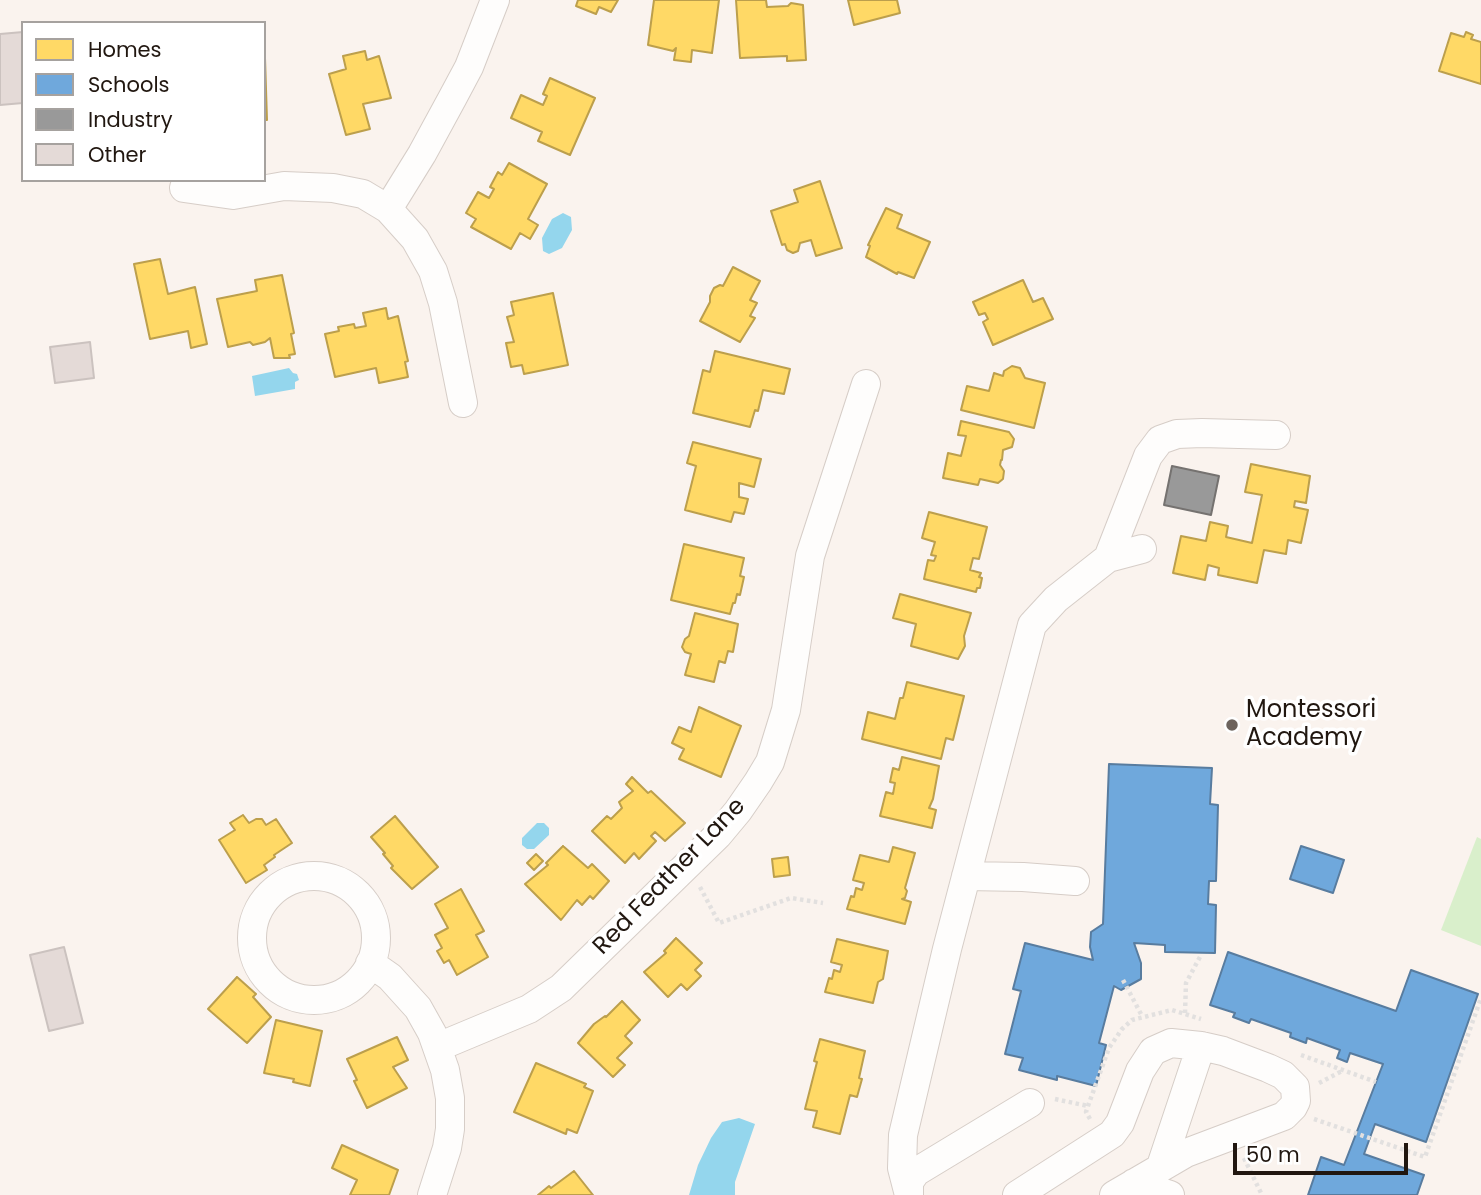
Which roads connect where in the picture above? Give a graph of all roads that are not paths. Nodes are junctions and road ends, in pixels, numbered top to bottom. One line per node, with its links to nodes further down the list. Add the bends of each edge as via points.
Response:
1 (495, 0): 3 (street, via 458,87)
2 (184, 188): 3 (street, via 233,195 284,186 333,188 363,194)
3 (388, 209): 5 (street, via 415,239 433,271)
4 (866, 384): 13 (street, Red Feather Lane, via 810,556 786,710 769,762 734,817 554,994)
5 (463, 403)
6 (1276, 435): 8 (street, via 1177,434 1160,440 1148,456)
7 (1142, 549): 8 (street)
8 (1108, 558): 9 (street, via 1056,599 1032,625)
9 (966, 876): 10 (street); 18 (street, via 903,1135 902,1168)
10 (1075, 881)
11 (370, 963): 11 (street, via 356,984 343,992 317,999 293,996 269,981 258,964 252,943 256,916 266,898 286,883 315,876 340,882 370,912 376,934); 13 (street, via 413,1002)
12 (1201, 1046): 15 (street); 15 (street, via 1283,1075 1296,1091 1296,1101 1284,1116); 19 (street, via 1171,1043 1153,1051 1112,1134)
13 (438, 1047): 17 (street, via 451,1117)
14 (1030, 1103): 18 (street, via 916,1172 909,1182)
15 (1161, 1166): 16 (street)
16 (1124, 1189): 20 (street)
17 (432, 1195)
18 (909, 1195)
19 (1017, 1195)
20 (1170, 1195)

